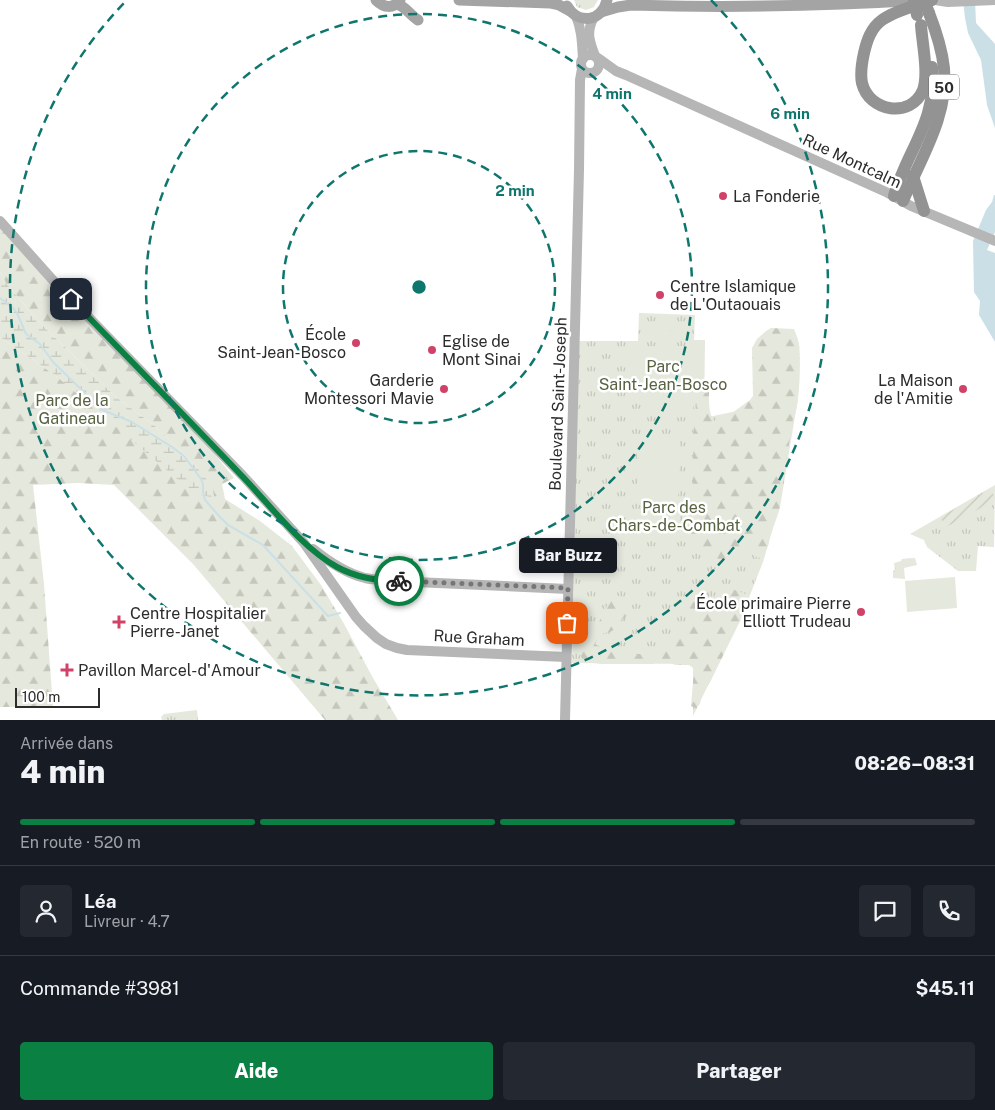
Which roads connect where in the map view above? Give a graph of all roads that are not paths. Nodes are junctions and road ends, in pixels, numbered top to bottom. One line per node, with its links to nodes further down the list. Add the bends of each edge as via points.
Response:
1 (460, 0): 10 (main road, via 550,3)
2 (565, 0): 10 (main road)
3 (606, 0): 11 (main road)
4 (914, 0): 9 (highway, 50, bridge)
5 (995, 0): 8 (main road)
6 (376, 1): 7 (main road, via 386,6 394,6)
7 (401, 1): 12 (main road)
8 (978, 1): 9 (main road)
9 (927, 7): 9 (highway, via 924,87 914,102 900,108 879,105 868,95 862,80 870,34 885,18 897,12); 11 (main road, via 631,5); 18 (highway, 50, via 942,52 944,89 941,111); 19 (highway, 50, via 932,97 926,122 898,183)
10 (573, 14): 11 (main road, via 586,19); 14 (main road, Boulevard Saint-Joseph, via 580,24)
11 (598, 14): 13 (main road, via 590,25 589,34)
12 (418, 20)
13 (596, 57): 14 (main road, via 587,56); 15 (main road, Rue Montcalm); 16 (main road, via 600,67)
14 (582, 64): 16 (main road, via 586,73); 17 (main road, Boulevard Saint-Joseph)
15 (616, 71): 16 (main road, Rue Montcalm); 19 (main road, Rue Montcalm)
16 (595, 73): 17 (main road)
17 (580, 89): 24 (main road, Boulevard Saint-Joseph)
18 (914, 176): 19 (highway, 50); 20 (highway)
19 (898, 199): 20 (main road, Rue Montcalm)
20 (924, 211): 22 (main road, Rue Montcalm)
21 (0, 221): 23 (main road)
22 (995, 241)
23 (304, 543): 24 (main road, via 331,563 367,579); 25 (main road, Rue Graham, via 356,617 386,644 407,650)
24 (568, 588): 25 (main road, Boulevard Saint-Joseph)
25 (566, 657): 26 (main road, Boulevard Saint-Joseph)
26 (565, 720)

